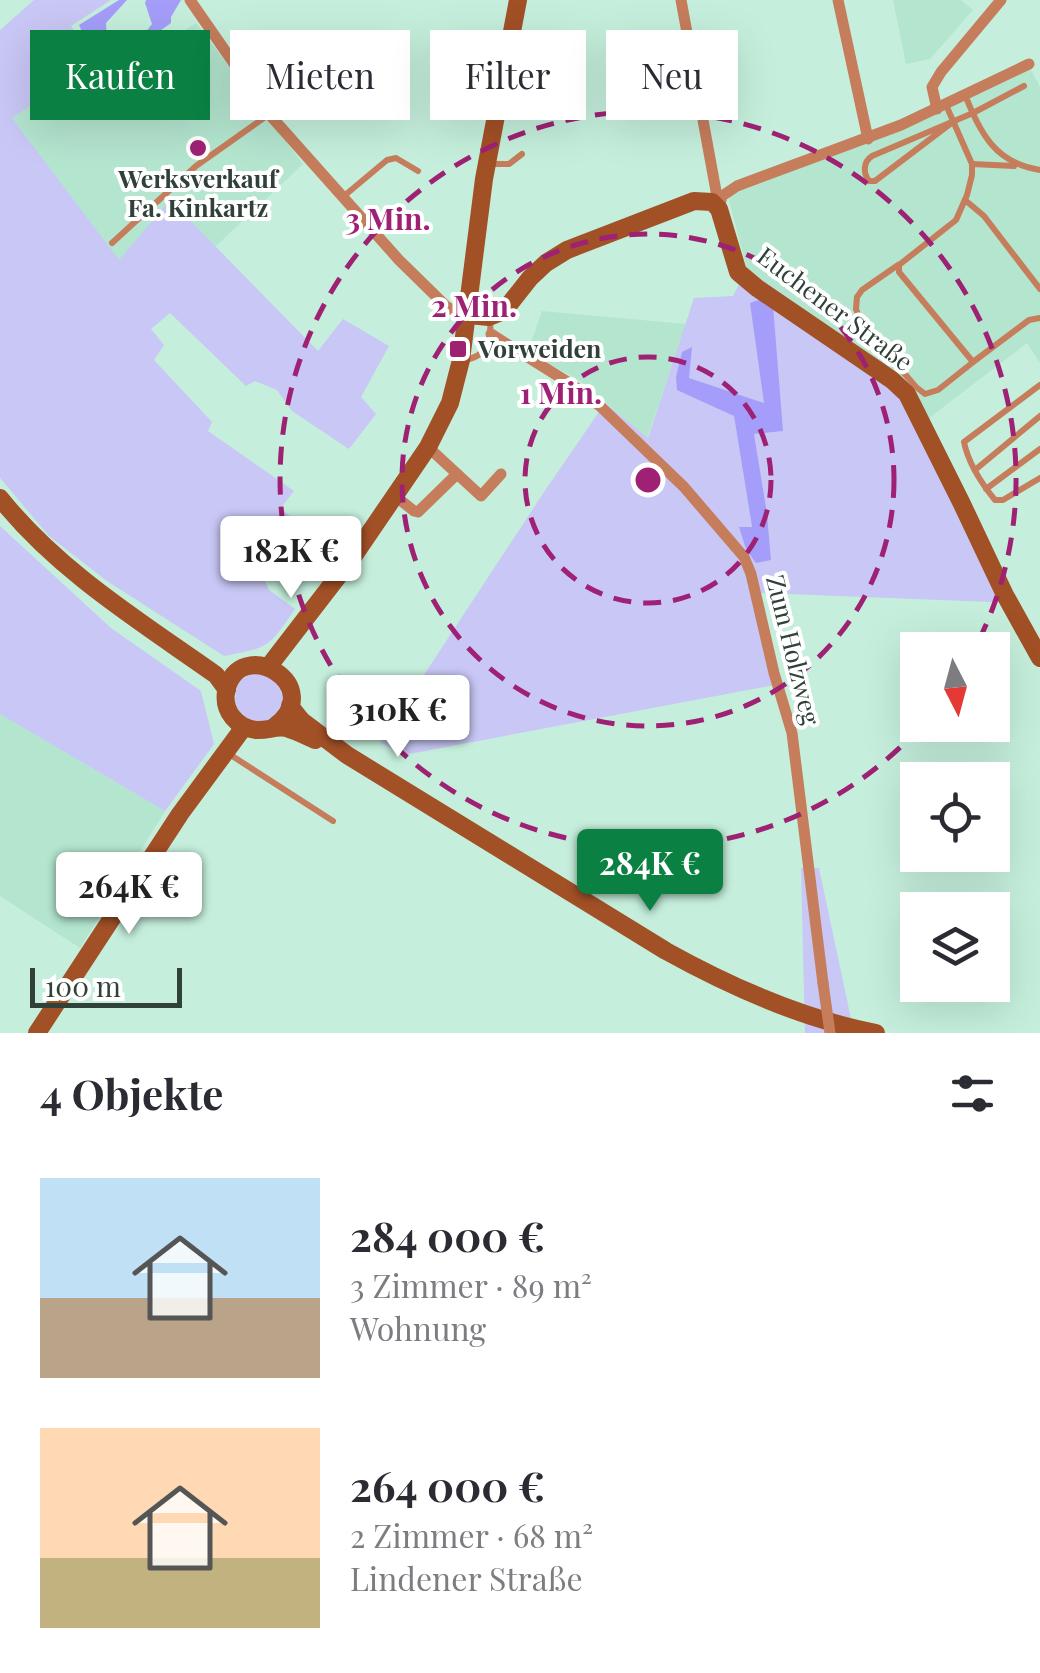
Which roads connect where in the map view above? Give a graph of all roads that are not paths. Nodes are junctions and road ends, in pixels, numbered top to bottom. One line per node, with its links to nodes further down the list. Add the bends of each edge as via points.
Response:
1 (190, 0): 6 (street)
2 (518, 0): 17 (main road)
3 (681, 0): 24 (street)
4 (838, 0): 15 (street)
5 (1000, 0): 10 (street, via 932,87)
6 (230, 57)
7 (1028, 64): 9 (street)
8 (1024, 86): 11 (lane)
9 (965, 94): 10 (street); 11 (lane)
10 (941, 106): 14 (lane); 15 (street)
11 (972, 113): 14 (lane); 19 (lane, via 1002,156)
12 (261, 120): 25 (lane, via 196,166)
13 (275, 120): 22 (street)
14 (954, 121): 14 (lane, via 867,159 865,176 875,180); 18 (lane)
15 (868, 139): 24 (street, via 737,186 722,196)
16 (522, 154): 17 (lane, via 509,164)
17 (487, 164): 28 (main road)
18 (972, 164): 19 (lane); 23 (lane)
19 (1020, 167): 20 (lane)
20 (1040, 170)
21 (418, 171): 22 (lane, via 388,160)
22 (343, 197): 28 (street, via 447,307)
23 (965, 200): 26 (lane, via 956,220); 27 (lane)
24 (719, 209): 30 (main road, via 708,200 694,201 579,244 546,263); 46 (main road, Euchener Straße, via 738,272 906,394)
25 (112, 244)
26 (899, 264): 32 (lane); 32 (lane, via 857,297 862,323 925,394)
27 (1040, 289)
28 (469, 316): 30 (main road); 31 (main road)
29 (1040, 318): 32 (lane)
30 (490, 325): 31 (lane, via 483,352); 59 (street, Zum Holzweg, bridge, via 601,407 684,487 744,558 792,733)
31 (462, 360): 35 (main road)
32 (973, 362)
33 (1040, 385): 37 (lane, via 964,442)
34 (1040, 416): 37 (lane)
35 (428, 446): 38 (street); 42 (main road)
36 (1040, 449): 41 (lane)
37 (976, 470): 41 (lane)
38 (457, 474): 39 (street, via 480,496); 42 (street, via 418,512)
39 (501, 474)
40 (1040, 478): 41 (lane, via 1004,500 994,500)
41 (986, 489)
42 (394, 495): 44 (main road)
43 (0, 498): 45 (main road, via 36,538)
44 (331, 587): 47 (main road); 49 (main road)
45 (140, 621): 48 (main road); 50 (main road)
46 (1040, 658)
47 (269, 666): 48 (main road); 49 (main road)
48 (237, 672): 50 (main road)
49 (286, 679): 51 (main road)
50 (226, 690): 52 (main road)
51 (290, 706): 53 (main road); 55 (main road)
52 (239, 723): 53 (main road); 54 (main road); 56 (main road)
53 (274, 726): 55 (main road)
54 (225, 752): 56 (main road); 57 (lane)
55 (347, 756): 60 (main road, via 710,976 818,1019)
56 (180, 814): 58 (main road)
57 (333, 820)
58 (36, 1033)
59 (830, 1033)
60 (876, 1033)

